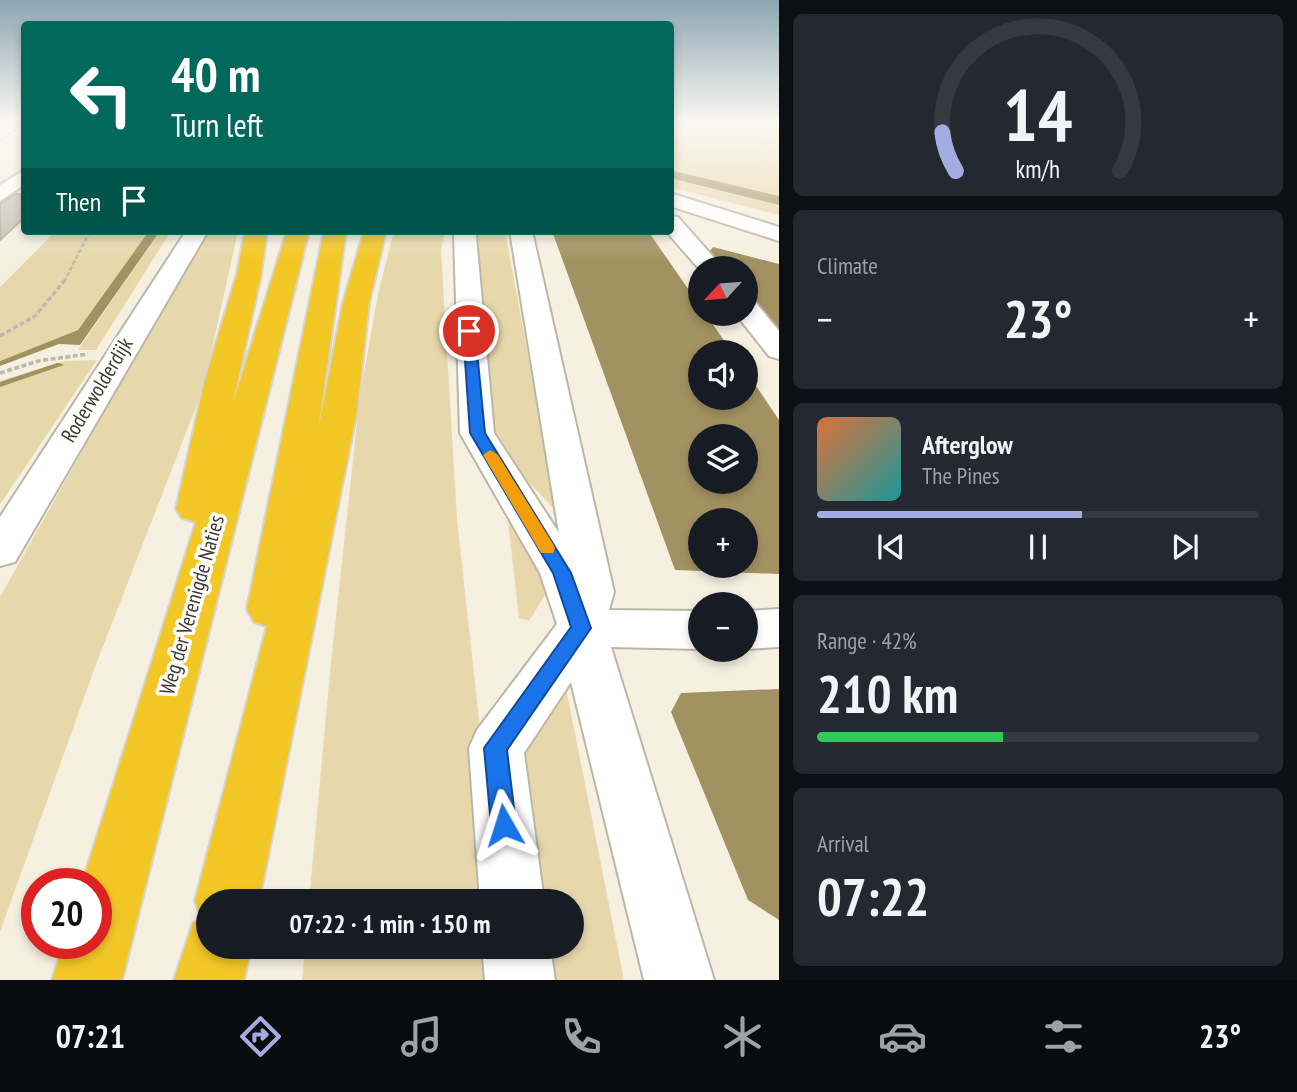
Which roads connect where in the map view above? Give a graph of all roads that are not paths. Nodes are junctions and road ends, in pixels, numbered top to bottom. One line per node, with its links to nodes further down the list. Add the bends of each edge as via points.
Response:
1 (21, 177): 2 (street)
2 (0, 179)
3 (21, 179): 4 (street)
4 (0, 195)
5 (674, 200): 8 (street)
6 (674, 221): 16 (street)
7 (674, 225): 17 (street)
8 (779, 234)
9 (195, 235): 20 (street, Roderwolderdijk)
10 (255, 235): 25 (highway, via 221,380)
11 (297, 235): 25 (highway, Weg der Verenigde Naties)
12 (334, 235): 26 (highway)
13 (374, 235): 27 (highway, via 356,303 340,411)
14 (466, 235): 21 (street, via 477,433 562,573)
15 (521, 235): 21 (street, via 591,592)
16 (779, 244)
17 (701, 256)
18 (758, 324): 19 (street)
19 (779, 350)
20 (0, 551)
21 (581, 628): 24 (street); 28 (street, via 496,748); 34 (street)
22 (779, 628): 23 (street)
23 (758, 629)
24 (688, 630)
25 (144, 776): 31 (highway, Weg der Verenigde Naties)
26 (222, 889)
27 (230, 889)
28 (511, 889)
29 (212, 959): 32 (highway)
30 (517, 959): 33 (street)
31 (87, 980)
32 (208, 980)
33 (520, 980)
34 (679, 980)

